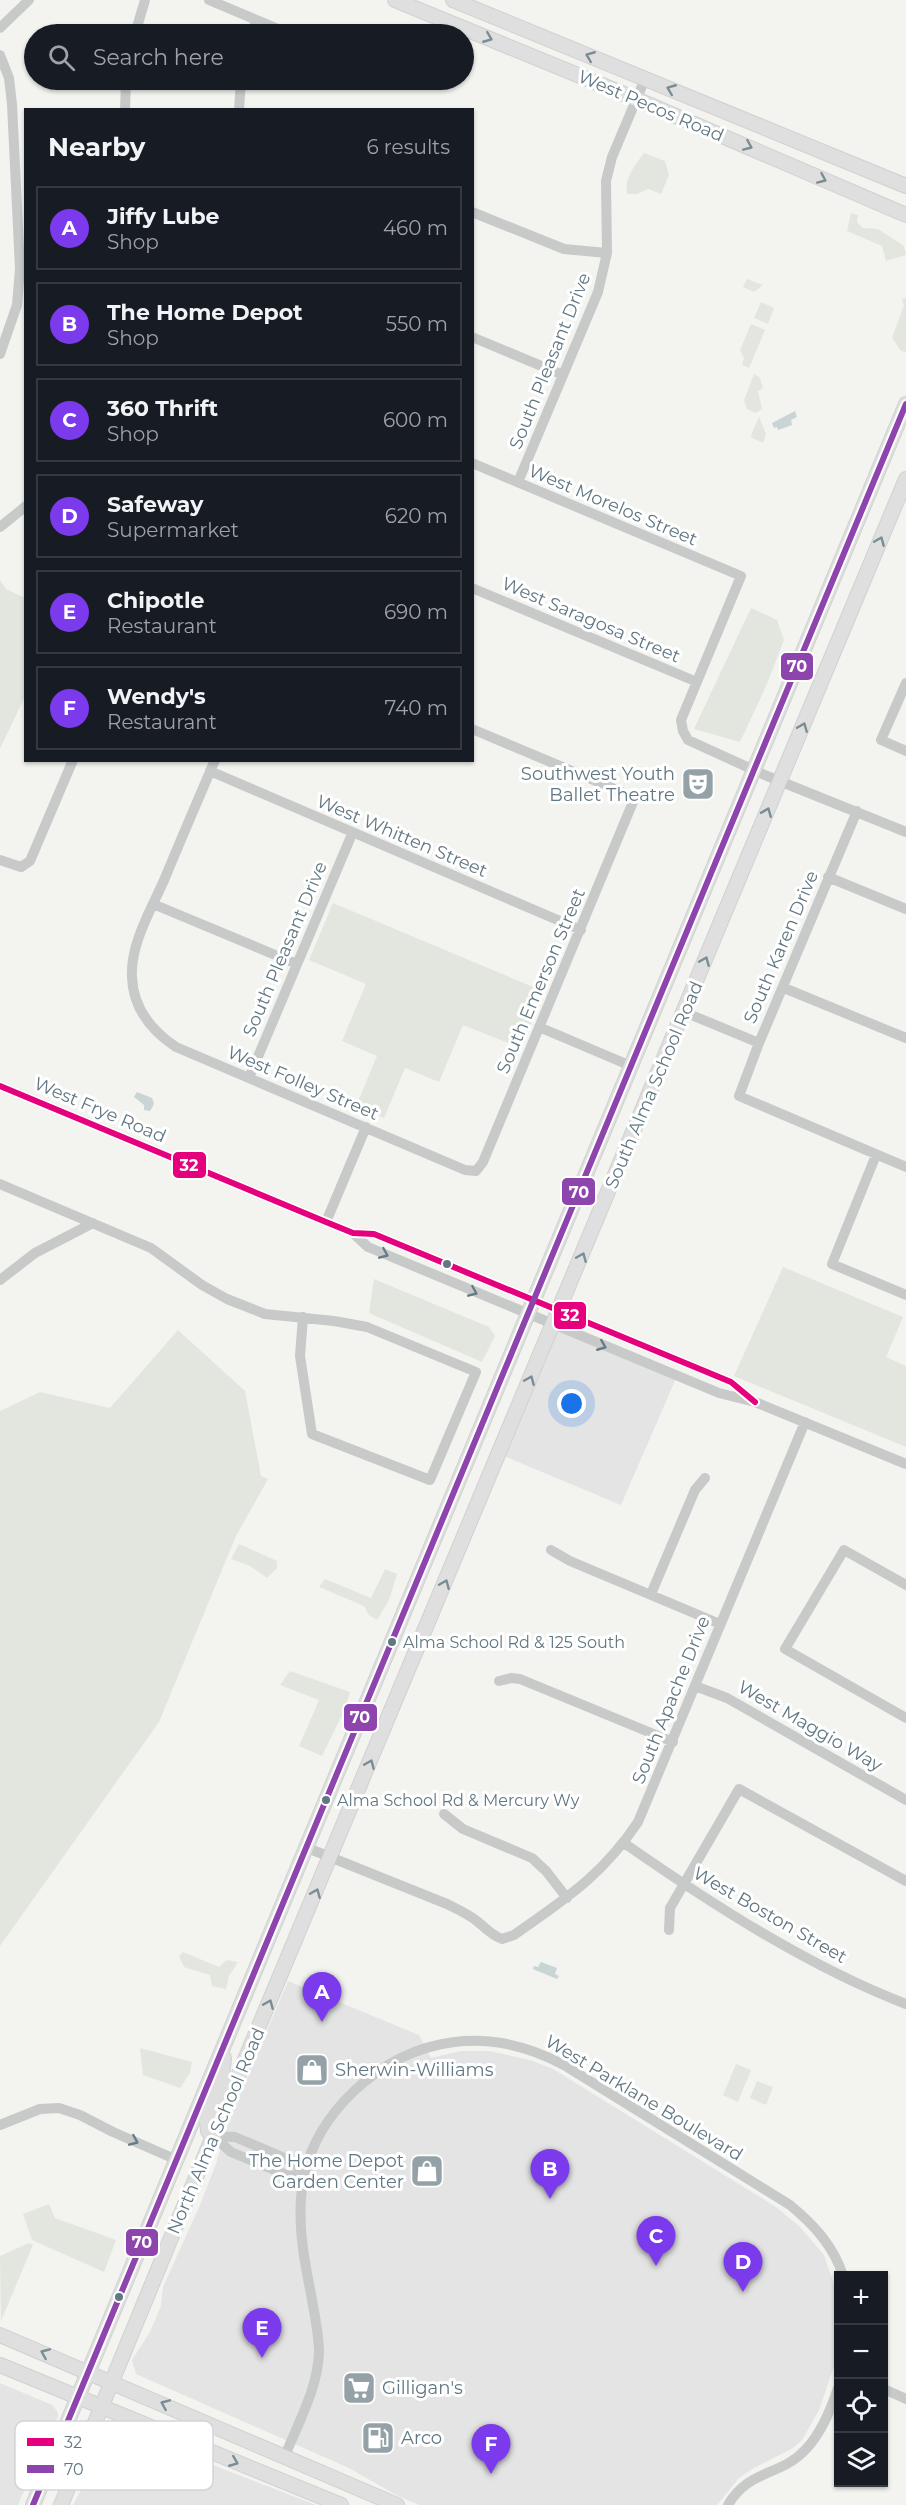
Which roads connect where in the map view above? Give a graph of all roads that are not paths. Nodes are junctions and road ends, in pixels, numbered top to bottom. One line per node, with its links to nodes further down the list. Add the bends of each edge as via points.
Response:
1 (29, 0): 11 (street)
2 (145, 0): 7 (street)
3 (209, 0): 6 (street)
4 (395, 0): 10 (main road, West Pecos Road, one-way to 10)
5 (458, 1): 14 (main road, West Pecos Road, one-way to 5)
6 (256, 20): 8 (street); 9 (street)
7 (138, 24)
8 (255, 24)
9 (266, 24)
10 (453, 24)
11 (0, 28)
12 (474, 32): 17 (main road, West Pecos Road, one-way to 17)
13 (0, 56): 24 (street, via 9,78 12,104)
14 (645, 79): 17 (street, South Pleasant Drive); 20 (main road, West Pecos Road, one-way to 14)
15 (126, 90): 18 (street)
16 (240, 90): 19 (street)
17 (636, 99): 22 (main road, West Pecos Road, one-way to 22); 23 (street, South Pleasant Drive, via 606,181)
18 (125, 108)
19 (239, 108)
20 (906, 186)
21 (474, 213): 23 (street, via 564,249)
22 (906, 215)
23 (607, 253): 27 (street, South Pleasant Drive, via 598,292)
24 (23, 269): 26 (street, via 17,305)
25 (474, 338): 27 (street)
26 (0, 354)
27 (563, 375): 31 (street, South Pleasant Drive)
28 (906, 404): 43 (main road, South Alma School Road)
29 (474, 464): 31 (street, West Morelos Street)
30 (906, 479): 45 (main road, South Alma School Road, one-way to 30)
31 (518, 482): 37 (street, West Morelos Street, via 741,576)
32 (24, 508): 33 (street)
33 (14, 517): 34 (street); 35 (street)
34 (24, 521)
35 (0, 526)
36 (474, 589): 37 (street, West Saragosa Street)
37 (697, 682): 43 (street, via 681,720 688,740)
38 (906, 683): 40 (street, via 881,740)
39 (474, 730): 53 (street, South Emerson Street, via 622,792 633,802)
40 (906, 751)
41 (72, 762): 49 (street, via 30,861 21,867)
42 (214, 762): 44 (street)
43 (754, 770): 45 (street); 60 (main road, South Alma School Road)
44 (210, 771): 48 (street, West Whitten Street); 51 (street)
45 (780, 781): 46 (street); 56 (main road, South Alma School Road, one-way to 45)
46 (857, 811): 47 (street); 50 (street, South Karen Drive)
47 (906, 832)
48 (352, 834): 53 (street, West Whitten Street); 54 (street, South Pleasant Drive)
49 (0, 861)
50 (828, 877): 52 (street); 55 (street, South Karen Drive)
51 (153, 904): 54 (street); 61 (street, West Folley Street, via 134,958 136,1000 160,1037)
52 (906, 909)
53 (581, 930): 57 (street, South Emerson Street)
54 (297, 964): 61 (street, South Pleasant Drive)
55 (784, 988): 58 (street); 59 (street, South Karen Drive)
56 (684, 1012): 59 (street); 74 (main road, South Alma School Road, one-way to 56)
57 (539, 1027): 60 (street); 66 (street, South Emerson Street)
58 (906, 1038)
59 (759, 1043): 64 (street, South Karen Drive, via 739,1096)
60 (631, 1066): 73 (main road, South Alma School Road)
61 (249, 1078): 63 (street, West Folley Street)
62 (0, 1086): 68 (street, West Frye Road)
63 (366, 1127): 66 (street, West Folley Street, via 465,1170); 68 (street)
64 (876, 1155): 65 (street); 72 (street, via 832,1264)
65 (906, 1167)
66 (476, 1171)
67 (0, 1184): 69 (street)
68 (326, 1222): 70 (street, West Frye Road)
69 (93, 1224): 71 (street, via 35,1253); 76 (street, via 151,1248 226,1299 265,1314)
70 (353, 1233): 73 (street, West Frye Road, via 374,1234); 75 (street, West Frye Road, one-way to 75, via 368,1248)
71 (0, 1280)
72 (906, 1295)
73 (534, 1301): 74 (street, West Frye Road); 75 (main road, South Alma School Road)
74 (559, 1311): 77 (main road, South Alma School Road); 78 (street, West Frye Road, via 731,1382)
75 (528, 1315): 77 (street, West Frye Road); 93 (main road, South Alma School Road)
76 (303, 1317): 76 (street, via 367,1327 476,1372 430,1480 312,1434 300,1356)
77 (552, 1326): 78 (street, West Frye Road, one-way to 78, via 719,1393); 94 (main road, South Alma School Road, one-way to 77)
78 (755, 1401): 79 (street, West Frye Road)
79 (805, 1422): 80 (street, West Frye Road); 85 (street, South Apache Drive)
80 (906, 1464)
81 (705, 1478): 84 (street, via 695,1490)
82 (551, 1550): 84 (street)
83 (906, 1585): 88 (street, via 844,1550 785,1648)
84 (651, 1594): 85 (street)
85 (720, 1624): 87 (street, South Apache Drive)
86 (499, 1681): 89 (street, via 520,1679)
87 (695, 1686): 89 (street, South Apache Drive); 90 (street, West Maggio Way, via 737,1703)
88 (906, 1718)
89 (672, 1742): 92 (street, South Apache Drive, via 638,1822)
90 (906, 1800)
91 (444, 1814): 97 (street, via 463,1829 532,1858)
92 (624, 1843): 96 (street, West Boston Street); 97 (street, South Apache Drive)
93 (305, 1846): 94 (street); 100 (main road, North Alma School Road)
94 (331, 1857): 97 (street, South Apache Drive, via 447,1904 502,1940); 102 (main road, North Alma School Road, one-way to 94)
95 (906, 1881): 96 (street, via 739,1789)
96 (682, 1884): 98 (street, via 670,1908); 99 (street, West Boston Street, via 788,1946)
97 (567, 1898)
98 (669, 1930)
99 (906, 2004)
100 (225, 2044): 102 (main road, via 221,2083 207,2121); 103 (main road, North Alma School Road)
101 (0, 2125): 103 (street, one-way to 103, via 40,2109 59,2108)
102 (213, 2136): 104 (street, via 231,2152 289,2176); 109 (main road, North Alma School Road)
103 (177, 2160): 108 (main road, North Alma School Road)
104 (304, 2174): 105 (street, West Parklane Boulevard, via 316,2141 342,2103 400,2057 465,2040 512,2045 564,2065 790,2205 824,2239); 121 (street, West Parklane Boulevard, via 300,2206 303,2252 319,2353 313,2387)
105 (840, 2271)
106 (0, 2335): 108 (main road, one-way to 106)
107 (0, 2365): 111 (main road)
108 (89, 2372): 109 (main road); 111 (main road, North Alma School Road)
109 (114, 2382): 114 (main road, North Alma School Road); 118 (main road, one-way to 109)
110 (888, 2391): 113 (street)
111 (79, 2397): 114 (main road); 115 (main road, North Alma School Road)
112 (834, 2398): 128 (street, via 823,2427 806,2450 737,2490)
113 (906, 2399)
114 (102, 2408): 116 (main road, North Alma School Road); 117 (main road, one-way to 117)
115 (69, 2421)
116 (97, 2421)
117 (134, 2421)
118 (204, 2421)
119 (213, 2425): 121 (main road, one-way to 119)
120 (213, 2453): 126 (main road, one-way to 126)
121 (285, 2456): 127 (main road)
122 (39, 2490): 124 (main road, North Alma School Road)
123 (67, 2490): 125 (main road, North Alma School Road)
124 (33, 2505)
125 (61, 2505)
126 (341, 2505)
127 (397, 2505)
128 (728, 2505)

